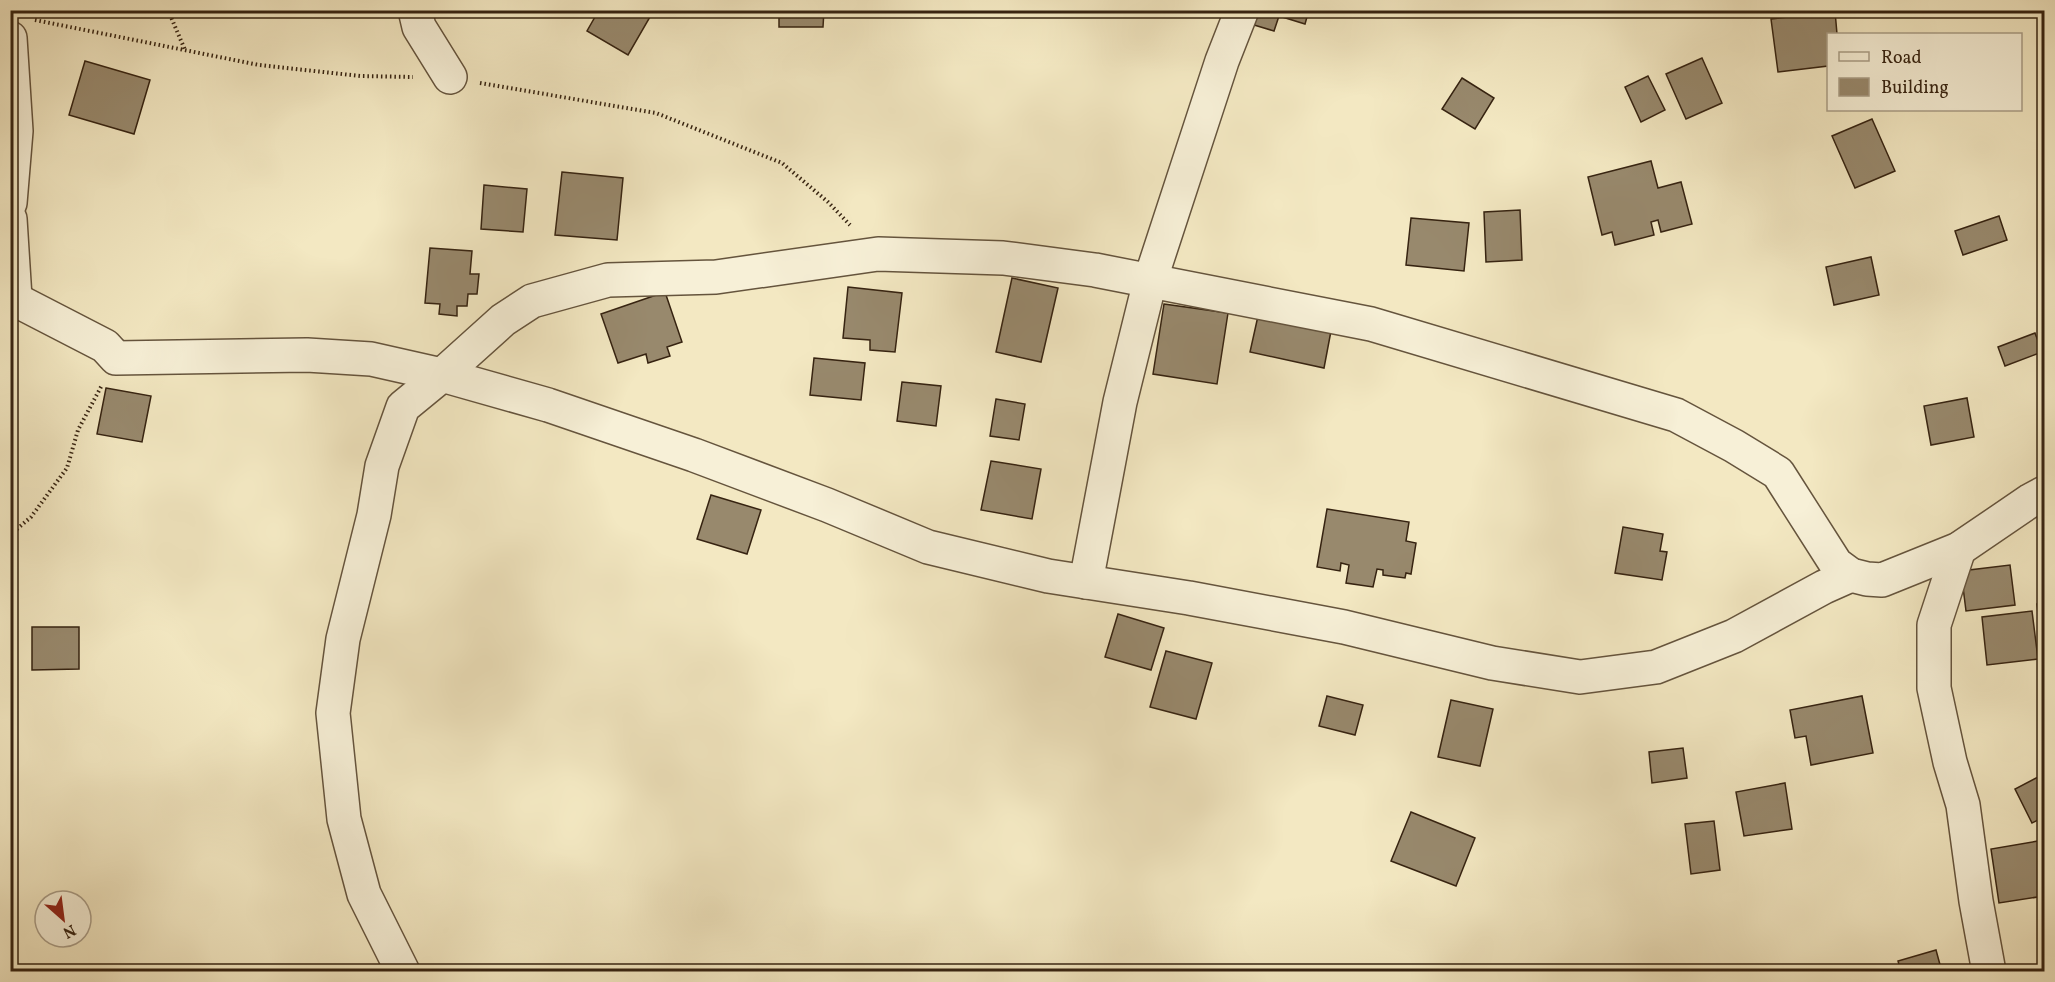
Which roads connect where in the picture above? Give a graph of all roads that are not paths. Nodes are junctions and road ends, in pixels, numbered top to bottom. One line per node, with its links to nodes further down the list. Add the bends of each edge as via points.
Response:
1 (415, 10): 4 (street, via 418,27)
2 (1242, 10): 7 (street)
3 (10, 38): 5 (street, via 16,131)
4 (450, 77)
5 (10, 203)
6 (10, 219): 8 (street)
7 (1150, 281): 9 (street, via 1003,258 878,254 716,277 608,280 532,301 502,320); 12 (street, via 1371,324 1676,414 1778,473 1836,564); 13 (street, via 1120,402)
8 (13, 297): 9 (street, via 105,346 116,358 371,358)
9 (442, 375): 13 (street, via 548,405 694,455 928,547); 14 (street, via 403,406 382,466 344,639 333,712 344,819 364,894)
10 (2044, 493): 11 (street)
11 (1959, 549): 12 (street, via 1882,580); 15 (street, via 1934,624 1934,688 1964,805)
12 (1851, 575): 13 (street, via 1734,636 1656,667 1580,678 1492,663 1344,627)
13 (1086, 582)
14 (403, 972)
15 (1989, 972)

